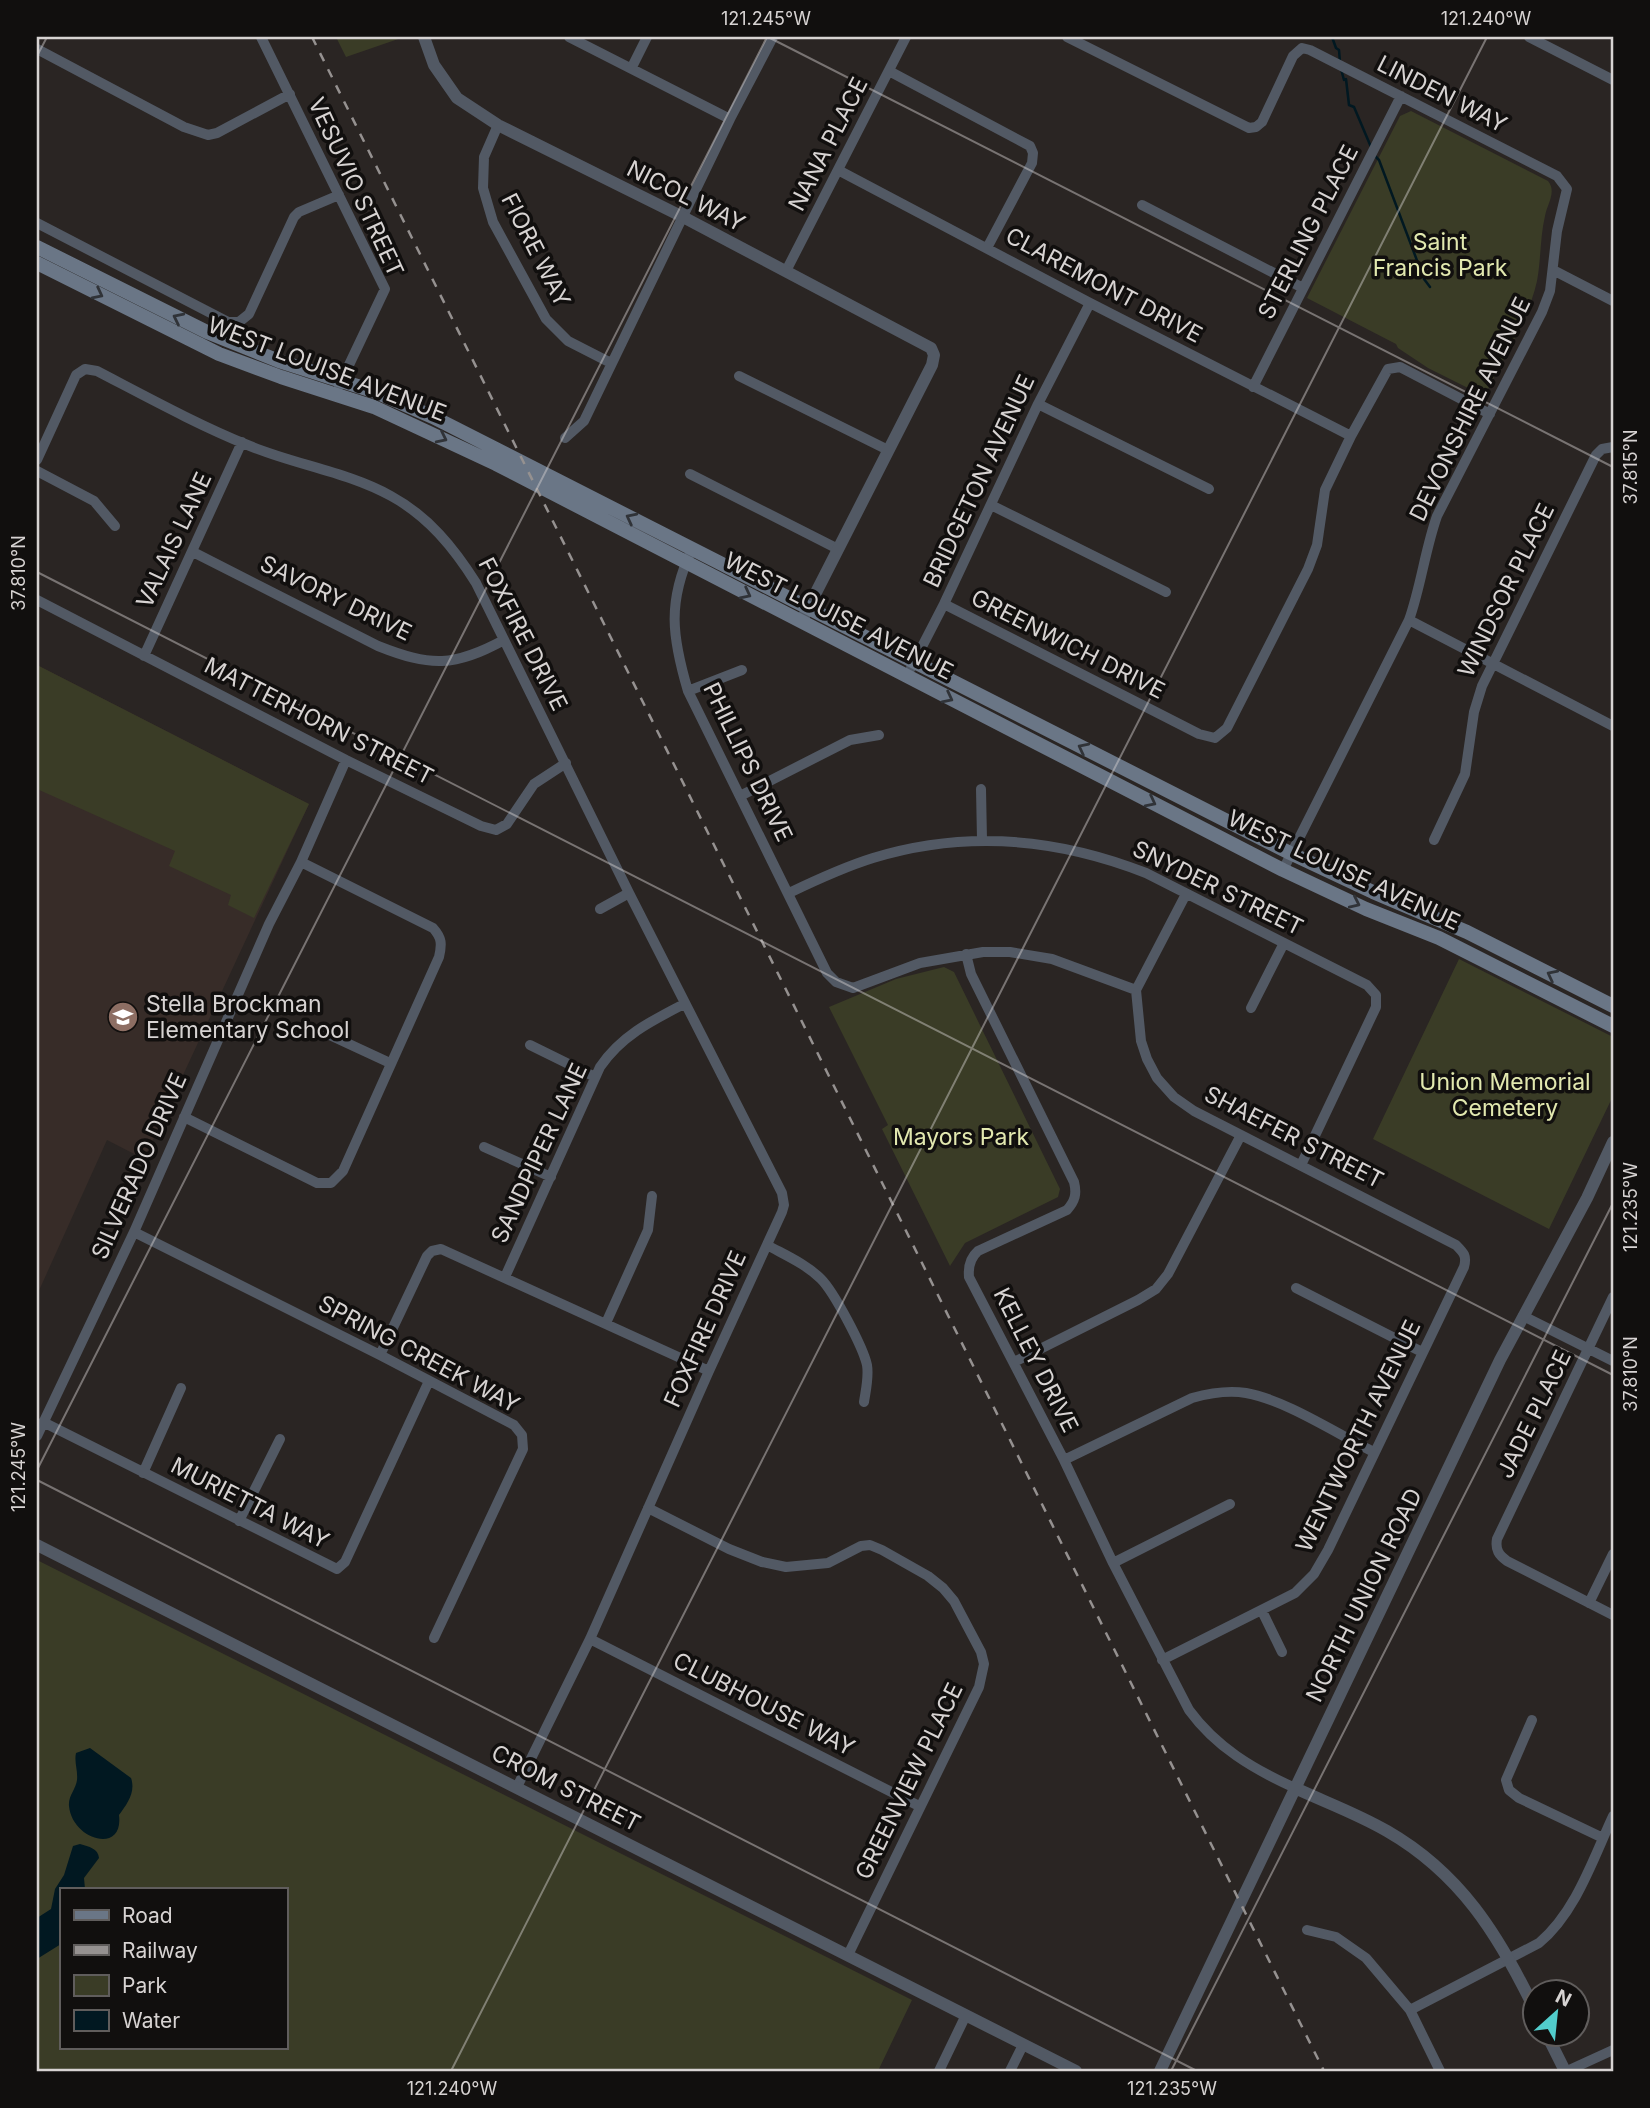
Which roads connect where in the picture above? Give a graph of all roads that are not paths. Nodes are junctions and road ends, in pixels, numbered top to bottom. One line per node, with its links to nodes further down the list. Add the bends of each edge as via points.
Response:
1 (261, 37): 13 (street, VESUVIO STREET)
2 (424, 37): 16 (street, NICOL WAY, via 434,65 457,98)
3 (569, 37): 10 (street)
4 (647, 37): 10 (street)
5 (773, 37): 15 (street)
6 (906, 37): 11 (street, NANA PLACE)
7 (1067, 37): 14 (street, LINDEN WAY, via 1249,128 1262,122 1293,56 1302,48)
8 (1529, 37): 12 (street)
9 (37, 49): 13 (street, via 184,127 208,135)
10 (632, 67): 15 (street)
11 (889, 71): 17 (street, NANA PLACE); 23 (street, via 1030,146 1032,163)
12 (1613, 80)
13 (290, 94): 18 (street, VESUVIO STREET)
14 (1401, 96): 25 (street, LINDEN WAY, via 1562,180 1567,195); 27 (street, STERLING PLACE)
15 (730, 119): 20 (street)
16 (498, 125): 20 (street, NICOL WAY); 30 (street, FIORE WAY, via 484,157 483,188 493,222 546,319 568,341)
17 (838, 170): 23 (street, CLAREMONT DRIVE); 26 (street, NANA PLACE)
18 (339, 195): 22 (street, via 294,217 249,314 239,322 228,322); 32 (street, VESUVIO STREET, via 385,289)
19 (1142, 205): 27 (street)
20 (683, 217): 26 (street, NICOL WAY); 30 (street)
21 (37, 223): 22 (street)
22 (57, 234): 24 (street)
23 (987, 247): 29 (street, CLAREMONT DRIVE)
24 (41, 254): 32 (main road, WEST LOUISE AVENUE, via 219,354 281,377)
25 (1553, 270): 28 (street); 35 (street, DEVONSHIRE AVENUE, via 1542,312)
26 (786, 271): 40 (street, NICOL WAY, via 931,348 934,355 925,377)
27 (1303, 288): 33 (street, STERLING PLACE)
28 (1613, 301)
29 (1090, 303): 33 (street, CLAREMONT DRIVE); 34 (street, BRIDGETON AVENUE)
30 (611, 363): 37 (street, via 584,421)
31 (739, 376): 40 (street)
32 (339, 386): 49 (main road, WEST LOUISE AVENUE)
33 (1253, 387): 36 (street, CLAREMONT DRIVE)
34 (1038, 404): 44 (street); 45 (street, BRIDGETON AVENUE)
35 (1490, 414): 36 (street, via 1395,366 1385,373); 54 (street, DEVONSHIRE AVENUE, via 1437,516)
36 (1351, 436): 52 (street, GREENWICH DRIVE, via 1325,490 1317,545 1308,569 1219,736 1211,738 1173,721)
37 (565, 438)
38 (242, 442): 41 (street, FOXFIRE DRIVE, via 85,369 76,375); 48 (street, VALAIS LANE); 56 (street, FOXFIRE DRIVE, via 375,489 407,506 459,557)
39 (1611, 447): 59 (street, WINDSOR PLACE, via 1596,455)
40 (888, 450): 47 (street)
41 (37, 460)
42 (37, 471): 46 (street, via 94,500)
43 (690, 474): 47 (street)
44 (1209, 489)
45 (991, 505): 50 (street); 52 (street, BRIDGETON AVENUE)
46 (115, 526)
47 (838, 549): 53 (street)
48 (193, 552): 56 (street, SAVORY DRIVE, via 404,656 444,662 480,653); 57 (street, VALAIS LANE)
49 (689, 556): 53 (main road, WEST LOUISE AVENUE); 55 (main road, WEST LOUISE AVENUE, one-way to 55); 62 (street, PHILLIPS DRIVE, via 677,586 674,624)
50 (1166, 592)
51 (37, 600): 57 (street, MATTERHORN STREET)
52 (944, 604): 58 (street, BRIDGETON AVENUE)
53 (809, 608): 55 (street); 58 (main road, WEST LOUISE AVENUE)
54 (1409, 620): 59 (street); 71 (street, DEVONSHIRE AVENUE)
55 (801, 623): 61 (main road, WEST LOUISE AVENUE)
56 (504, 640): 66 (street, FOXFIRE DRIVE)
57 (144, 656): 65 (street, MATTERHORN STREET)
58 (914, 661): 61 (street, BRIDGETON AVENUE); 71 (main road, WEST LOUISE AVENUE, one-way to 58)
59 (1491, 663): 63 (street); 70 (street, WINDSOR PLACE, via 1474,712 1465,774)
60 (742, 670): 62 (street)
61 (907, 677): 73 (main road, WEST LOUISE AVENUE, one-way to 73)
62 (688, 691): 68 (street, PHILLIPS DRIVE)
63 (1613, 726)
64 (879, 735): 68 (street, via 850,740)
65 (346, 760): 66 (street, MATTERHORN STREET, via 496,830 507,824 534,784); 72 (street, SILVERADO DRIVE)
66 (566, 763): 74 (street, FOXFIRE DRIVE)
67 (981, 789): 69 (street)
68 (740, 796): 75 (street, PHILLIPS DRIVE)
69 (982, 840): 75 (street, SNYDER STREET, via 922,846 874,858); 76 (street, SNYDER STREET, via 1035,844 1105,858)
70 (1434, 840)
71 (1290, 853): 73 (street, DEVONSHIRE AVENUE); 82 (main road, WEST LOUISE AVENUE, one-way to 71, via 1467,932)
72 (301, 862): 87 (street, via 439,934 443,944); 89 (street, SILVERADO DRIVE)
73 (1283, 870): 84 (main road, WEST LOUISE AVENUE, one-way to 84, via 1439,938)
74 (629, 893): 77 (street); 81 (street, FOXFIRE DRIVE)
75 (789, 893): 79 (street, PHILLIPS DRIVE, via 827,973 846,987 861,986 920,962)
76 (1186, 894): 78 (street, SNYDER STREET); 80 (street)
77 (600, 909)
78 (1284, 943): 83 (street); 93 (street, SNYDER STREET, via 1367,985 1376,995 1376,1007)
79 (966, 954): 80 (street, via 1010,952 1052,959); 108 (street, KELLEY DRIVE, via 971,974 1076,1190 1067,1210 978,1251 971,1259 970,1277)
80 (1136, 990): 90 (street, SHAEFER STREET, via 1141,1041 1157,1078 1194,1111)
81 (684, 1004): 88 (street, SANDPIPER LANE, via 625,1038); 98 (street, FOXFIRE DRIVE, via 782,1193 782,1212)
82 (1613, 1006)
83 (1251, 1008)
84 (1613, 1026)
85 (321, 1031): 87 (street)
86 (530, 1045): 88 (street)
87 (390, 1063): 89 (street, via 343,1171 331,1183 317,1183)
88 (596, 1077): 94 (street, SANDPIPER LANE)
89 (184, 1117): 96 (street, SILVERADO DRIVE)
90 (1241, 1135): 93 (street, SHAEFER STREET); 108 (street, via 1156,1289)
91 (1613, 1142): 102 (street, NORTH UNION ROAD)
92 (484, 1147): 94 (street)
93 (1301, 1165): 97 (street, SHAEFER STREET)
94 (551, 1177): 99 (street, SANDPIPER LANE)
95 (652, 1196): 103 (street, via 648,1230)
96 (134, 1232): 106 (street, SPRING CREEK WAY); 113 (street, SILVERADO DRIVE)
97 (1447, 1240): 105 (street, WENTWORTH AVENUE, via 1466,1258)
98 (767, 1245): 109 (street, FOXFIRE DRIVE); 112 (street, via 807,1267 833,1294 866,1362)
99 (505, 1277): 103 (street); 106 (street, via 441,1248 432,1251)
100 (1297, 1288): 105 (street)
101 (1613, 1297): 104 (street, JADE PLACE)
102 (1523, 1316): 104 (street); 134 (street, NORTH UNION ROAD)
103 (606, 1323): 109 (street)
104 (1588, 1349): 107 (street); 125 (street, JADE PLACE, via 1497,1539 1497,1550 1507,1561)
105 (1423, 1352): 116 (street, WENTWORTH AVENUE)
106 (380, 1355): 110 (street, SPRING CREEK WAY)
107 (1613, 1361)
108 (1014, 1363): 117 (street, KELLEY DRIVE)
109 (709, 1371): 120 (street, FOXFIRE DRIVE)
110 (429, 1381): 121 (street, MURIETTA WAY, via 345,1562 337,1569); 128 (street, SPRING CREEK WAY, via 514,1425 522,1435 523,1449)
111 (181, 1388): 118 (street)
112 (864, 1402)
113 (43, 1422): 114 (street, SILVERADO DRIVE); 118 (street, MURIETTA WAY)
114 (37, 1436)
115 (280, 1439): 121 (street)
116 (1374, 1452): 117 (street, via 1267,1399 1229,1392 1192,1398); 126 (street, WENTWORTH AVENUE, via 1314,1573 1294,1593)
117 (1064, 1460): 124 (street, KELLEY DRIVE)
118 (143, 1472): 121 (street, MURIETTA WAY)
119 (1230, 1504): 124 (street)
120 (648, 1508): 129 (street, FOXFIRE DRIVE); 135 (street, GREENVIEW PLACE, via 729,1549 786,1567 814,1566 870,1545 943,1588 954,1601 984,1664 979,1687)
121 (239, 1521)
122 (37, 1545): 133 (street, CROM STREET)
123 (1613, 1554): 125 (street)
124 (1113, 1563): 131 (street, KELLEY DRIVE)
125 (1589, 1603): 127 (street)
126 (1262, 1611): 130 (street); 131 (street, WENTWORTH AVENUE)
127 (1613, 1615)
128 (434, 1638)
129 (590, 1639): 133 (street, FOXFIRE DRIVE); 135 (street, CLUBHOUSE WAY)
130 (1282, 1652)
131 (1162, 1660): 134 (street, KELLEY DRIVE, via 1189,1710 1210,1736 1244,1762)
132 (1532, 1720): 137 (street, via 1506,1780 1509,1790)
133 (517, 1787): 139 (street, CROM STREET)
134 (1295, 1788): 140 (street, via 1385,1830 1436,1865 1467,1896); 150 (street, NORTH UNION ROAD)
135 (919, 1806): 139 (street, GREENVIEW PLACE)
136 (1613, 1816): 137 (street)
137 (1603, 1838): 140 (street, via 1558,1925 1539,1943)
138 (1307, 1930): 142 (street, via 1336,1937 1366,1958)
139 (848, 1955): 143 (street, CROM STREET)
140 (1510, 1958): 141 (street); 142 (street)
141 (1520, 1979)
142 (1410, 2010): 151 (street)
143 (966, 2015): 144 (street, CROM STREET); 147 (street)
144 (1023, 2045): 148 (street); 149 (street, CROM STREET)
145 (1554, 2048): 152 (street)
146 (1613, 2050): 152 (street)
147 (940, 2071)
148 (1010, 2071)
149 (1076, 2071)
150 (1160, 2071)
151 (1440, 2071)
152 (1566, 2071)

